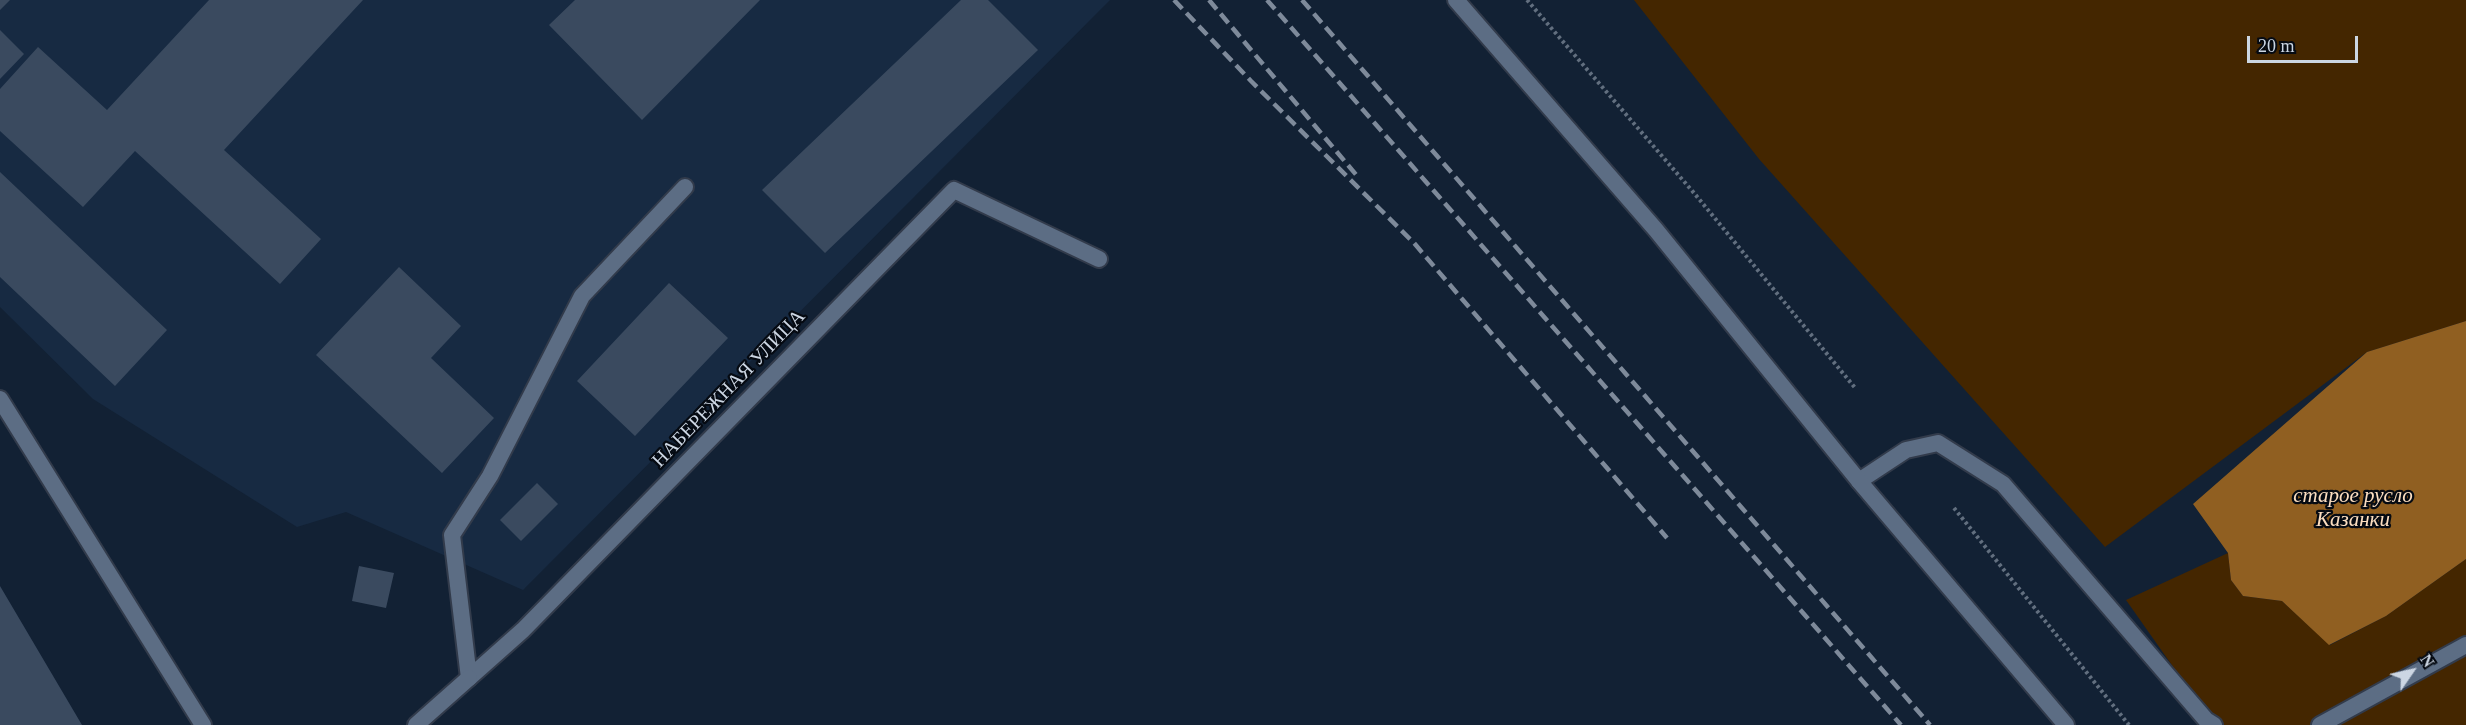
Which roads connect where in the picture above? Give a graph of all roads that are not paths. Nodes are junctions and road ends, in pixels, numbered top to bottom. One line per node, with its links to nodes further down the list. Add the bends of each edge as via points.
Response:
1 (1456, 0): 5 (main road, via 1656,230)
2 (685, 187): 7 (main road, via 582,296 490,477 452,535)
3 (1099, 259): 7 (main road, НАБЕРЕЖНАЯ УЛИЦА, via 954,190 532,621)
4 (0, 399): 8 (main road)
5 (1859, 482): 10 (main road); 11 (main road, via 1906,450 1938,443 2003,484)
6 (2466, 645): 12 (main road)
7 (468, 678): 9 (main road, НАБЕРЕЖНАЯ УЛИЦА)
8 (203, 725)
9 (416, 725)
10 (2066, 725)
11 (2214, 725)
12 (2320, 725)

